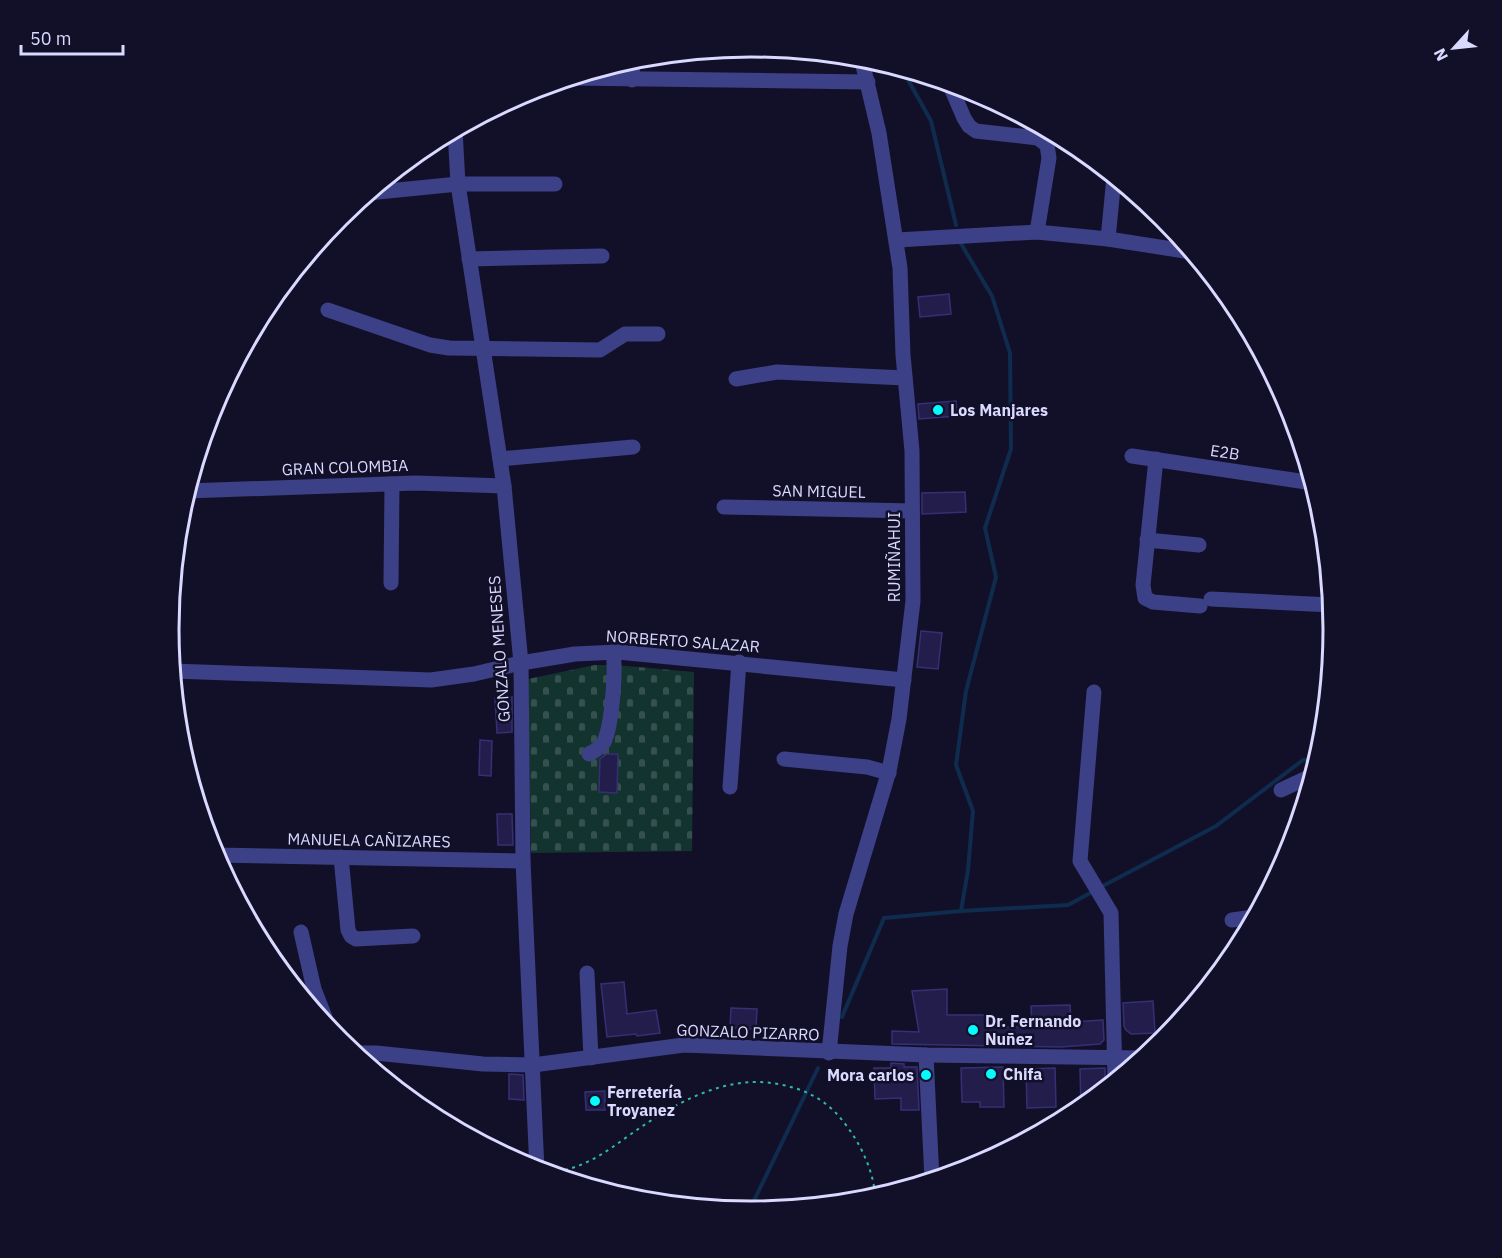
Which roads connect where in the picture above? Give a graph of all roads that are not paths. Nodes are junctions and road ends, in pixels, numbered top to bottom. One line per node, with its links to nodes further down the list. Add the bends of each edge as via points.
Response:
1 (864, 68): 5 (street, RUMIÑAHUI)
2 (633, 69): 4 (street)
3 (594, 79): 4 (street)
4 (632, 80): 5 (street)
5 (868, 82): 14 (street, RUMIÑAHUI)
6 (954, 95): 12 (street, via 969,126 976,131 1038,138 1047,145 1049,158)
7 (456, 140): 8 (street, GONZALO MENESES)
8 (458, 184): 9 (street); 11 (street); 17 (street, GONZALO MENESES)
9 (555, 184)
10 (1113, 187): 13 (street)
11 (383, 191)
12 (1037, 232): 13 (street); 14 (street)
13 (1108, 239): 15 (street)
14 (897, 240): 21 (street, RUMIÑAHUI)
15 (1179, 250)
16 (602, 256): 17 (street)
17 (469, 259): 20 (street, GONZALO MENESES)
18 (328, 310): 20 (street, via 430,345)
19 (658, 334): 20 (street, via 626,334 600,350)
20 (483, 349): 25 (street, GONZALO MENESES)
21 (905, 378): 22 (street, via 777,372); 32 (street, RUMIÑAHUI, via 912,451)
22 (736, 379)
23 (633, 447): 25 (street)
24 (1132, 456): 26 (street, E2B)
25 (500, 459): 29 (street, GONZALO MENESES)
26 (1156, 459): 27 (street, E2B); 33 (street)
27 (1304, 482)
28 (392, 484): 29 (street, GRAN COLOMBIA); 30 (street, GRAN COLOMBIA); 35 (street)
29 (504, 486): 39 (street, GONZALO MENESES)
30 (196, 491)
31 (724, 507): 32 (street, SAN MIGUEL)
32 (912, 512): 41 (street, RUMIÑAHUI, via 913,600)
33 (1147, 540): 34 (street); 36 (street, via 1143,585 1145,598 1154,603)
34 (1198, 545)
35 (391, 583)
36 (1322, 605)
37 (613, 652): 38 (street, NORBERTO SALAZAR); 39 (street, NORBERTO SALAZAR); 43 (street, via 608,731 603,745)
38 (739, 662): 41 (street, NORBERTO SALAZAR); 47 (street)
39 (521, 663): 40 (street, NORBERTO SALAZAR, via 431,680); 51 (street, GONZALO MENESES)
40 (181, 671)
41 (904, 680): 45 (street, RUMIÑAHUI)
42 (1094, 692): 62 (street, via 1080,861 1111,913)
43 (589, 754)
44 (784, 759): 45 (street, via 867,767)
45 (889, 773): 59 (street, RUMIÑAHUI, via 846,914)
46 (1303, 780): 48 (street)
47 (730, 787)
48 (1281, 790)
49 (226, 855): 50 (street, MANUELA CAÑIZARES)
50 (341, 857): 51 (street, MANUELA CAÑIZARES); 55 (street, via 351,936)
51 (523, 861): 64 (street, GONZALO MENESES)
52 (1244, 918): 53 (street)
53 (1232, 920)
54 (301, 932): 57 (street)
55 (413, 936)
56 (587, 973): 61 (street)
57 (320, 1005)
58 (368, 1053): 64 (street, GONZALO PIZARRO)
59 (829, 1053): 60 (street, GONZALO PIZARRO); 61 (street, GONZALO PIZARRO, via 684,1045)
60 (926, 1056): 62 (street, GONZALO PIZARRO); 67 (street)
61 (591, 1058): 64 (street, GONZALO PIZARRO)
62 (1114, 1058): 63 (street, GONZALO PIZARRO); 65 (street)
63 (1129, 1058)
64 (533, 1065): 66 (street, GONZALO MENESES)
65 (1115, 1070)
66 (537, 1159)
67 (932, 1172)

